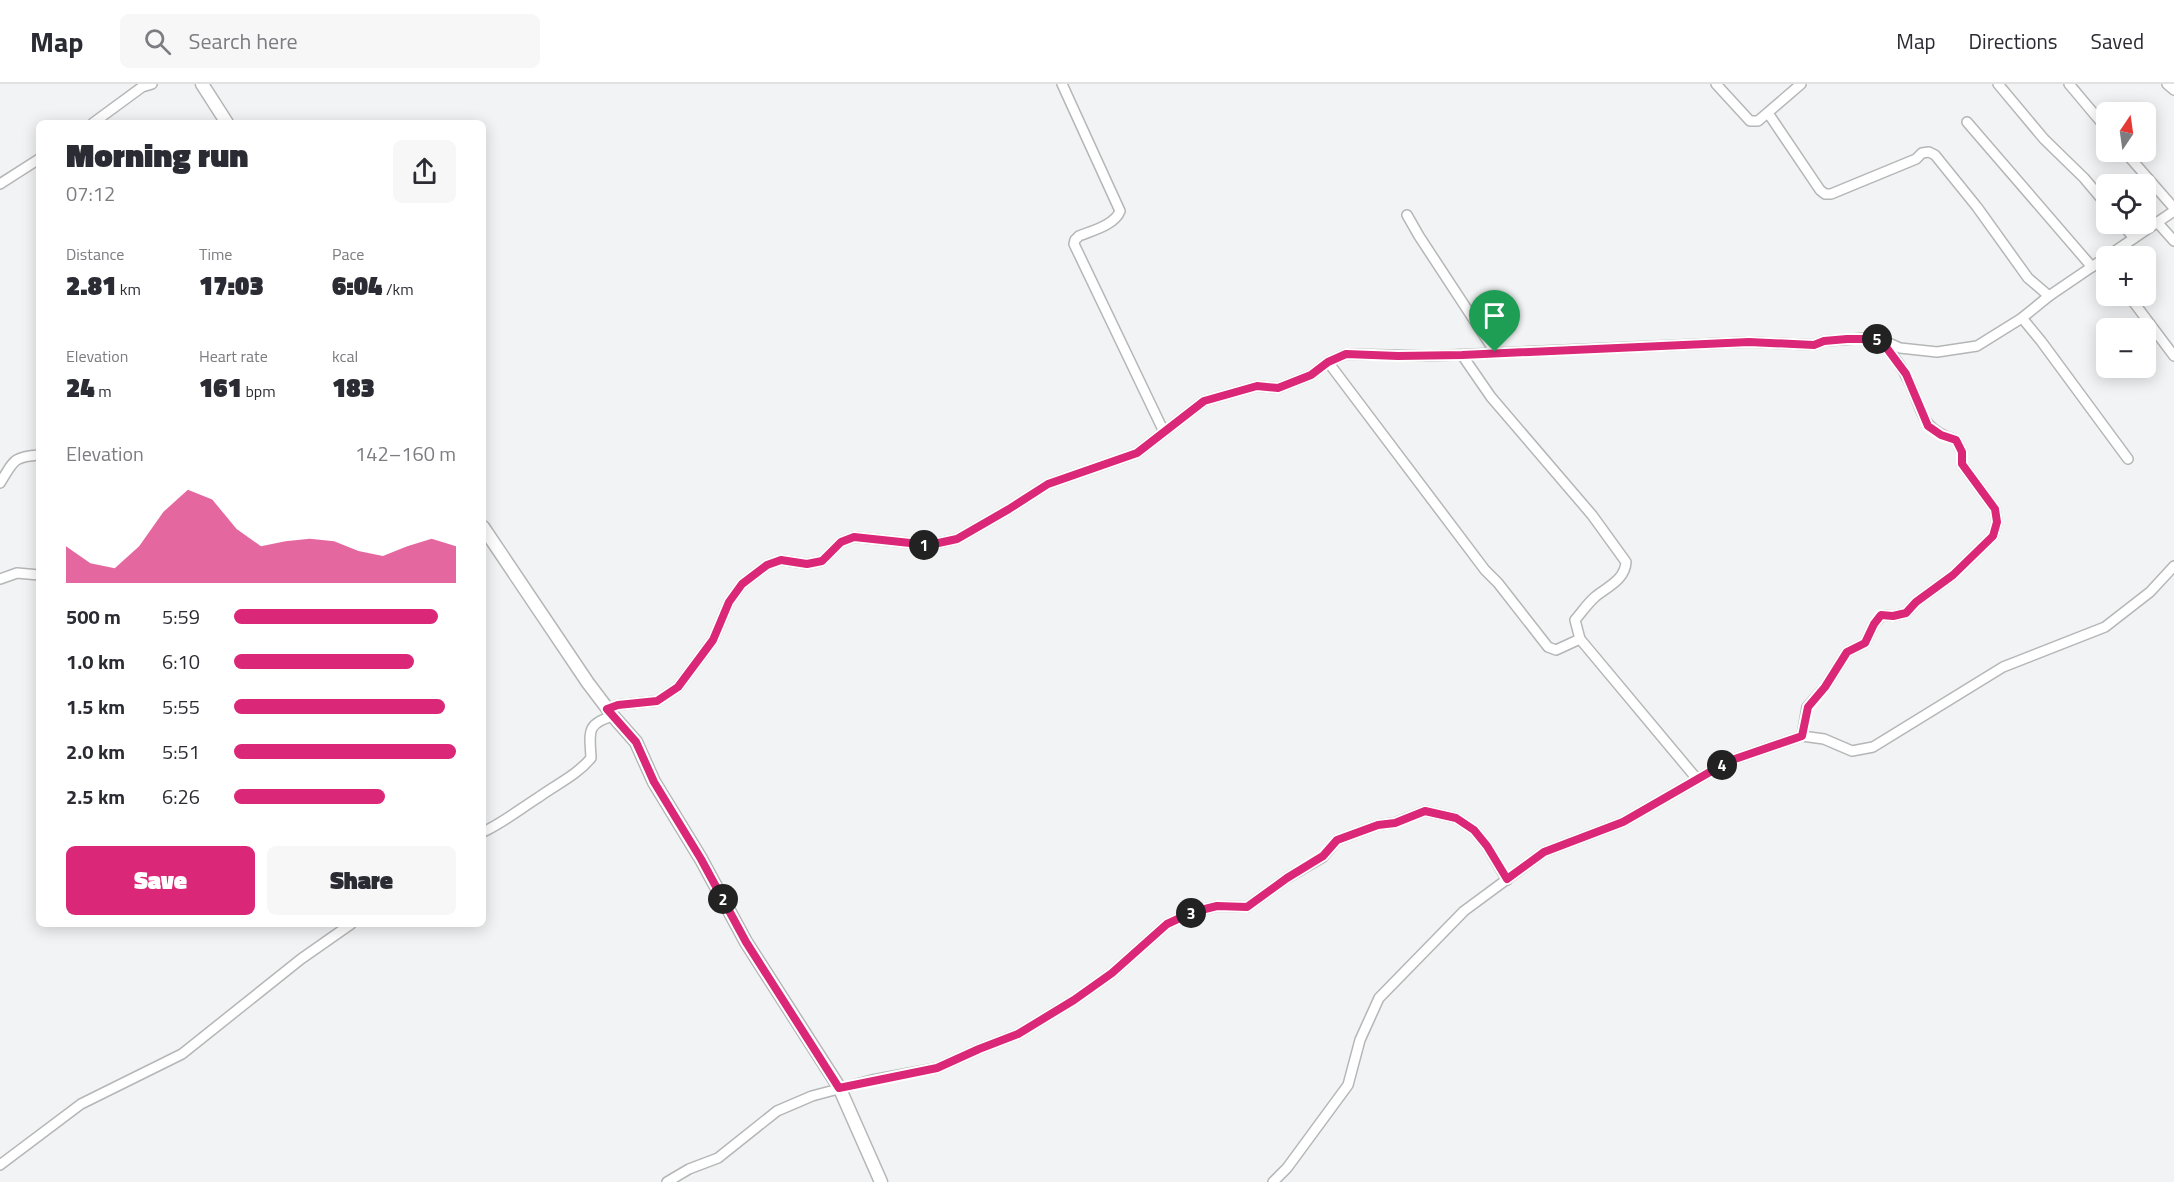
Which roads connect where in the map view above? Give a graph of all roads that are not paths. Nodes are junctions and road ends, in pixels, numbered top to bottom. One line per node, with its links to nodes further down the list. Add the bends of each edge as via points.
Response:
1 (152, 84): 12 (street)
2 (202, 84): 13 (street)
3 (1062, 84): 36 (street, via 1120,211 1113,220 1079,236 1074,244)
4 (1716, 84): 10 (street, via 1750,121 1758,121)
5 (1801, 84): 10 (street)
6 (1998, 84): 18 (street)
7 (2070, 84): 11 (street)
8 (2167, 84): 9 (street)
9 (2174, 90)
10 (1768, 112): 28 (street, via 1825,194 1916,159 1922,153 1935,155 2028,278)
11 (2096, 116)
12 (97, 120)
13 (225, 120)
14 (1967, 122): 27 (street)
15 (36, 161): 17 (street)
16 (2134, 162): 19 (street)
17 (0, 184)
18 (2096, 192)
19 (2174, 209): 21 (street)
20 (1407, 215): 32 (street)
21 (2157, 222): 23 (street); 24 (street)
22 (2131, 234): 23 (street)
23 (2134, 238): 25 (street)
24 (2174, 241)
25 (2123, 246)
26 (2096, 265): 27 (street)
27 (2092, 267): 28 (street)
28 (2049, 296): 30 (street)
29 (2136, 306): 34 (street)
30 (2022, 318): 31 (street, via 1977,346 1937,352 1900,348); 38 (street)
31 (1880, 339): 32 (street, via 1824,341 1814,345 1749,342); 46 (street, via 1906,374 1928,426 1956,440 1962,464 1992,502 1997,522 1993,536 1953,575 1906,613 1881,615 1865,643 1847,652 1808,707)
32 (1495, 352): 33 (street)
33 (1462, 355): 35 (street, via 1346,354); 44 (street, via 1491,398 1592,515 1626,562 1617,580 1593,598 1575,620)
34 (2174, 356)
35 (1328, 362): 36 (street, via 1311,375 1278,388 1257,386 1204,401); 44 (street, via 1548,647 1556,650)
36 (1164, 432): 45 (street, via 1137,453 1048,484 957,539 929,545 854,537 841,542 822,561 807,564 781,560 767,565 742,584 729,602 713,640 678,687 657,701 618,705)
37 (36, 454): 39 (street, via 20,456)
38 (2128, 459)
39 (0, 483)
40 (486, 531): 45 (street)
41 (2174, 566): 46 (street, via 2150,592 2105,627 2003,667 1873,747 1852,751 1824,739)
42 (36, 575): 43 (street, via 17,573)
43 (0, 579)
44 (1580, 639): 47 (street)
45 (610, 712): 48 (street, via 590,732 591,758 581,770 507,820); 51 (street, via 636,742 654,782 746,942)
46 (1802, 736): 47 (street, via 1729,761)
47 (1697, 779): 49 (street, via 1623,822 1544,852)
48 (486, 830)
49 (1507, 879): 51 (street, via 1481,838 1456,818 1425,811 1378,825 1337,840 1323,856 1247,907 1217,906 1167,924 1112,973 1018,1034 937,1068); 55 (street, via 1464,911 1379,998 1360,1040 1348,1085)
50 (347, 927): 52 (street, via 182,1054 81,1104)
51 (839, 1088): 53 (street, via 777,1111 718,1158); 54 (street)
52 (0, 1165)
53 (667, 1182)
54 (881, 1182)
55 (1273, 1182)

